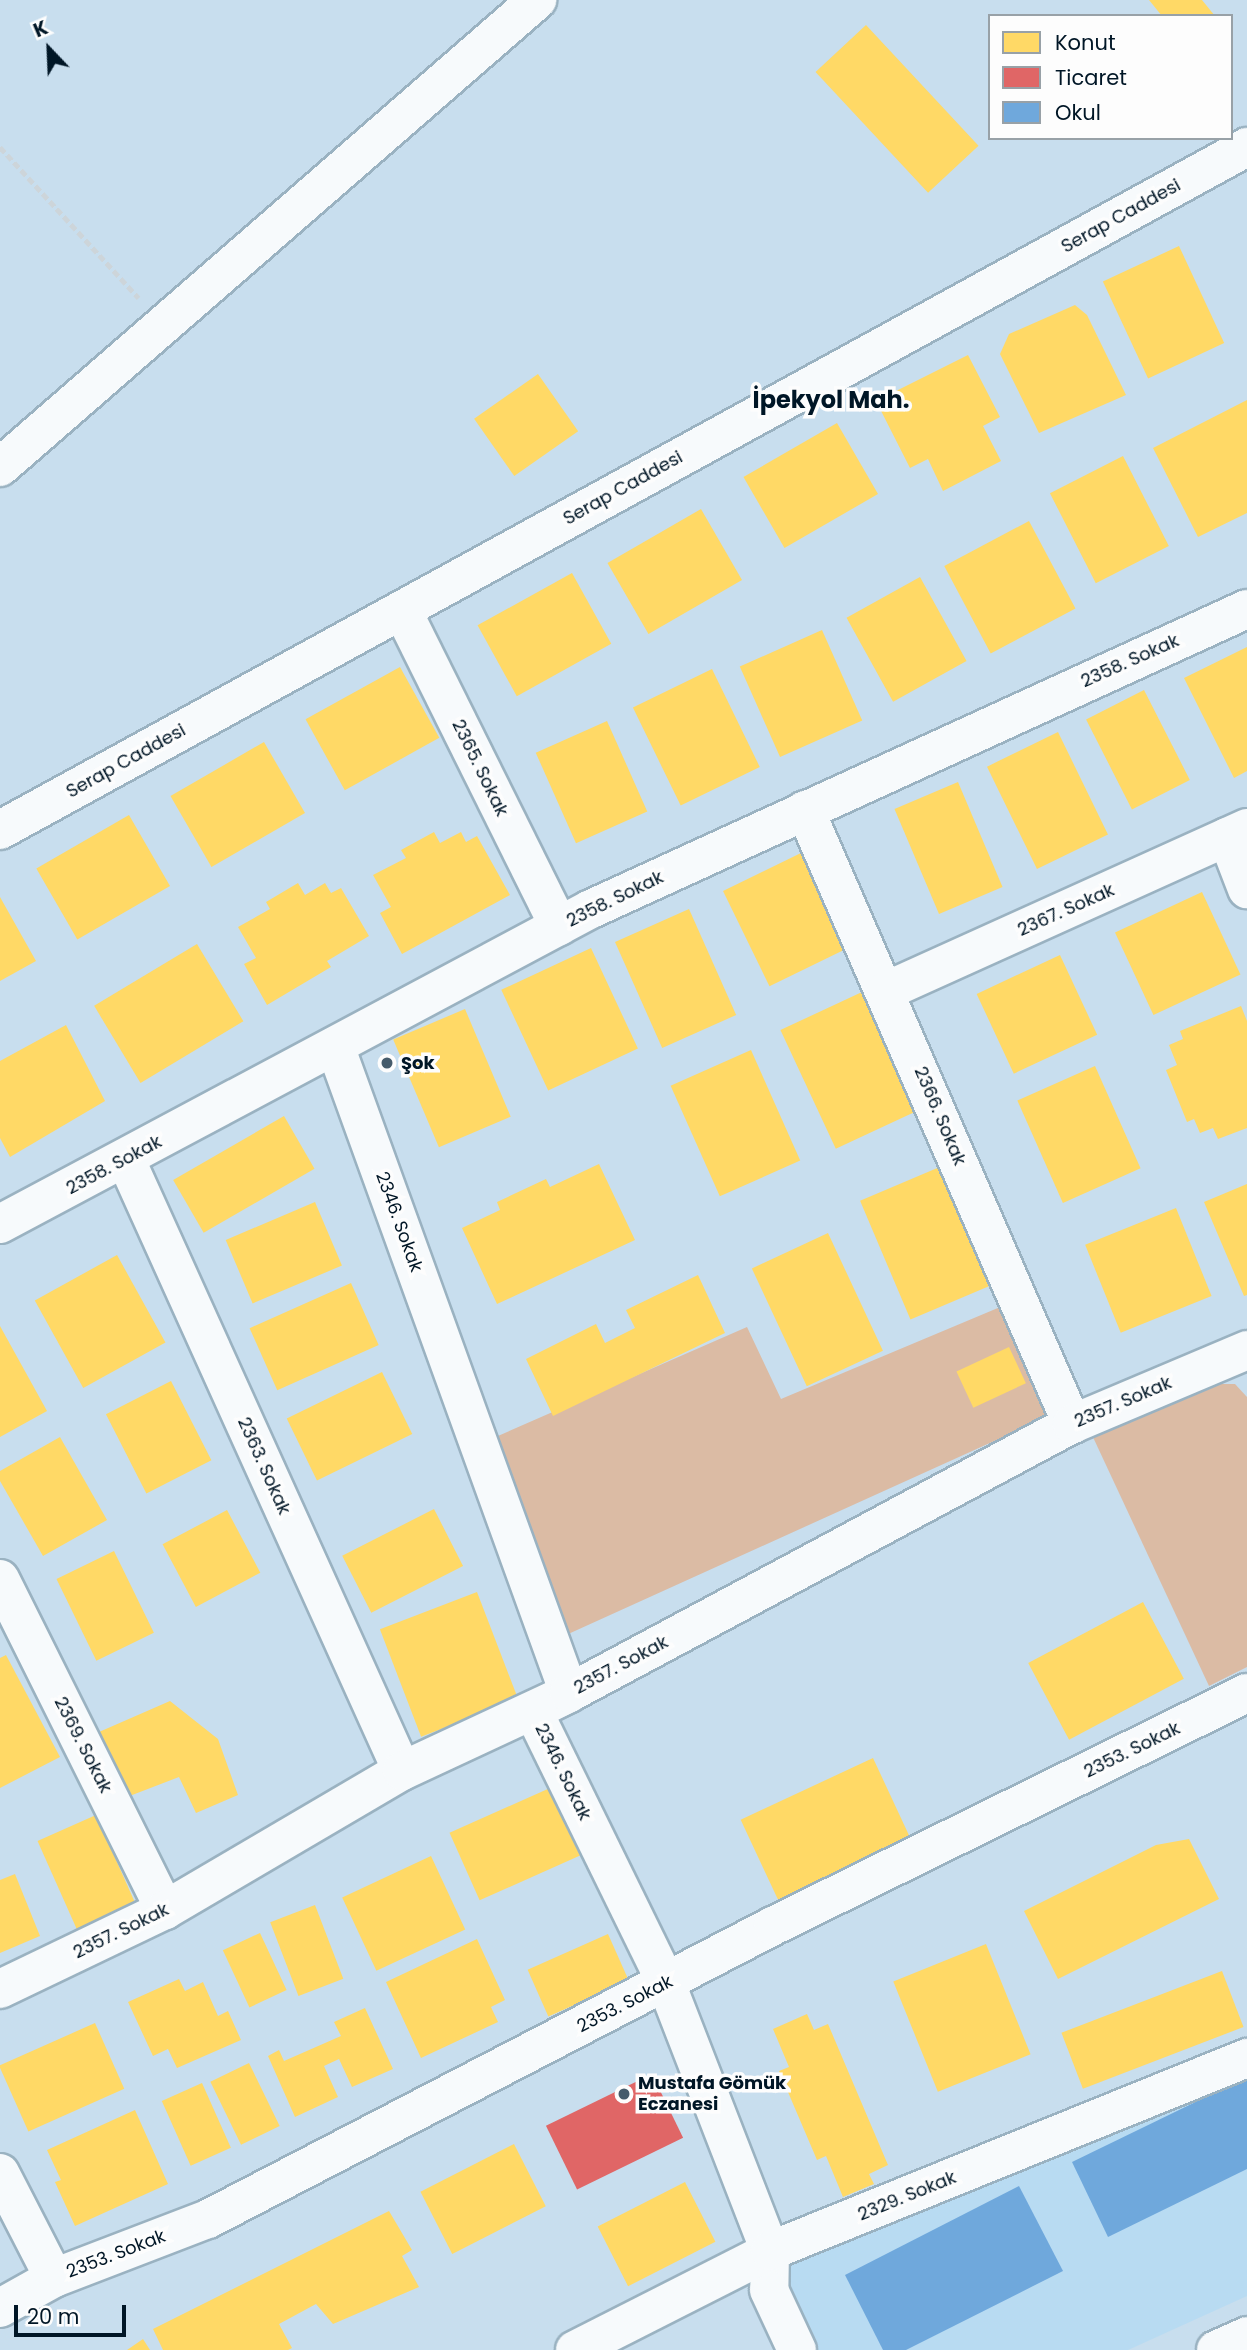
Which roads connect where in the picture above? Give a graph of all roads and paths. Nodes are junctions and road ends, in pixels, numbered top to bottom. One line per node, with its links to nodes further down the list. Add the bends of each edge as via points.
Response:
1 (537, 0): 4 (street)
2 (0, 147): 4 (path)
3 (1247, 147): 7 (street, Serap Caddesi)
4 (165, 326): 5 (street)
5 (0, 467)
6 (1247, 609): 8 (street, 2358. Sokak)
7 (402, 610): 9 (street, Serap Caddesi); 12 (street, 2365. Sokak)
8 (805, 810): 12 (street, 2358. Sokak); 13 (street, 2366. Sokak)
9 (0, 830)
10 (1237, 833): 11 (street); 13 (street, 2367. Sokak)
11 (1247, 889)
12 (559, 926): 14 (street, 2358. Sokak)
13 (886, 991): 18 (street, 2366. Sokak)
14 (335, 1046): 15 (street, 2358. Sokak); 20 (street, 2346. Sokak)
15 (126, 1160): 16 (street, 2358. Sokak); 22 (street, 2363. Sokak)
16 (0, 1224)
17 (1247, 1350): 18 (street, 2357. Sokak)
18 (1072, 1423): 20 (street, 2357. Sokak)
19 (0, 1579): 23 (street, 2369. Sokak)
20 (569, 1693): 22 (street, 2357. Sokak); 24 (street, 2346. Sokak, via 533,1711)
21 (1247, 1693): 24 (street, 2353. Sokak)
22 (401, 1771): 23 (street, 2357. Sokak)
23 (166, 1910): 25 (street, 2357. Sokak)
24 (666, 1983): 28 (street, 2346. Sokak); 29 (street, 2353. Sokak, via 208,2219)
25 (0, 1989)
26 (1247, 2058): 28 (street, 2329. Sokak)
27 (0, 2173): 29 (street)
28 (771, 2251): 32 (street, 2329. Sokak); 33 (street, 2346. Sokak, via 769,2290)
29 (54, 2278): 30 (street, 2353. Sokak)
30 (0, 2308)
31 (1247, 2336): 34 (street)
32 (575, 2350)
33 (797, 2350)
34 (1216, 2350)

